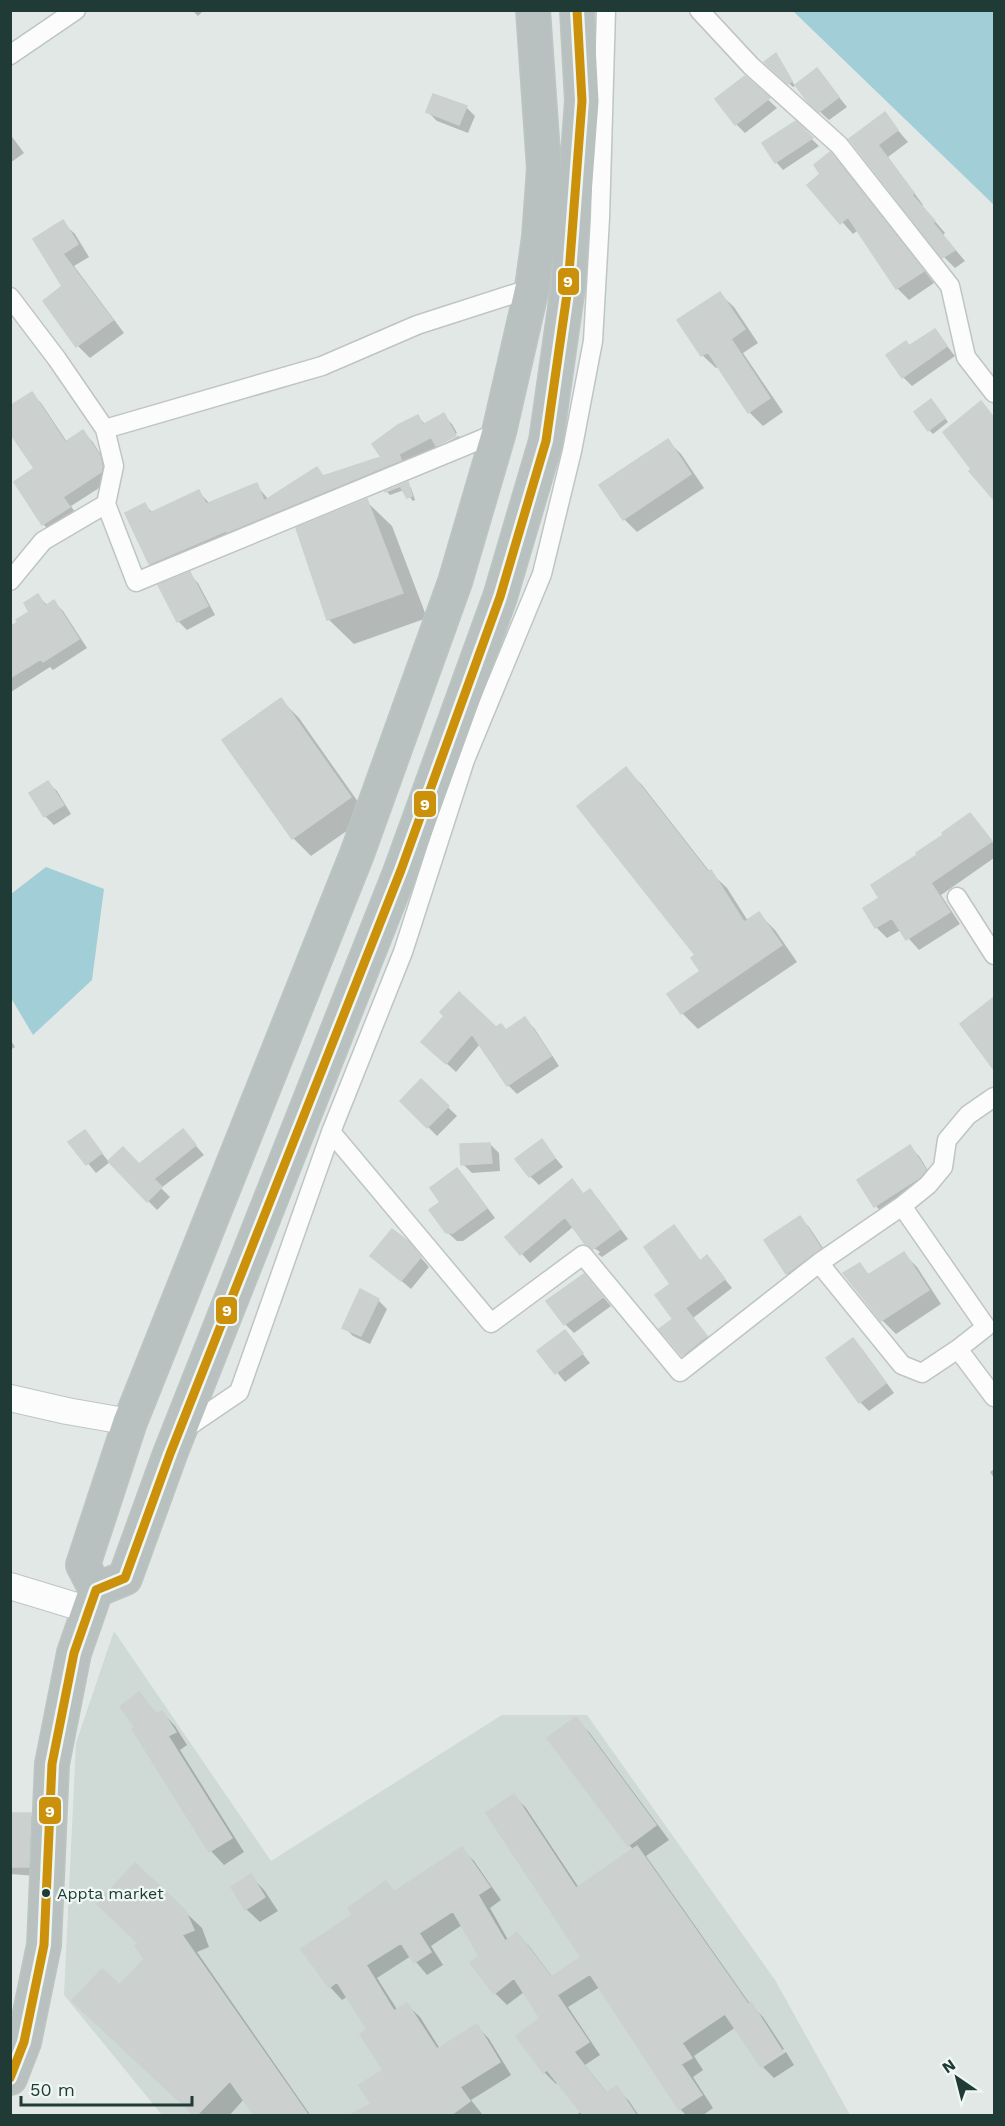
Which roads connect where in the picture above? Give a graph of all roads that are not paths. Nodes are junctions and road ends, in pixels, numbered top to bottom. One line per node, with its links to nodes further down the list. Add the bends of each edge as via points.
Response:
1 (76, 10): 6 (street)
2 (533, 10): 7 (highway, via 544,168)
3 (577, 10): 24 (highway, via 582,101 568,287 546,441 500,597 405,859)
4 (606, 10): 17 (street, via 593,341 542,574 465,760 403,952)
5 (699, 10): 9 (street, via 751,66 839,145 950,286 966,357)
6 (10, 55)
7 (532, 288): 10 (street, via 417,325 322,366); 11 (highway)
8 (10, 297): 10 (street)
9 (994, 393)
10 (105, 429): 12 (street, via 114,466)
11 (499, 432): 12 (street, via 136,582); 23 (highway, via 455,582 357,854)
12 (106, 504): 13 (street, via 43,542)
13 (10, 581)
14 (957, 897): 15 (street)
15 (994, 955)
16 (994, 1097): 18 (street, via 968,1115 946,1140 943,1167)
17 (331, 1132): 19 (street, via 491,1323 583,1255 680,1372); 24 (street, via 239,1392)
18 (902, 1206): 19 (street); 20 (street, via 986,1327)
19 (819, 1263): 20 (street, via 902,1365 922,1373)
20 (958, 1349): 21 (street)
21 (994, 1397)
22 (10, 1398): 23 (street)
23 (130, 1422): 26 (highway, via 83,1565)
24 (179, 1433): 26 (highway, via 125,1578)
25 (10, 1586): 26 (street)
26 (92, 1600): 27 (highway, via 74,1653 52,1764 44,1945)
27 (17, 2038): 28 (highway)
28 (10, 2078)

